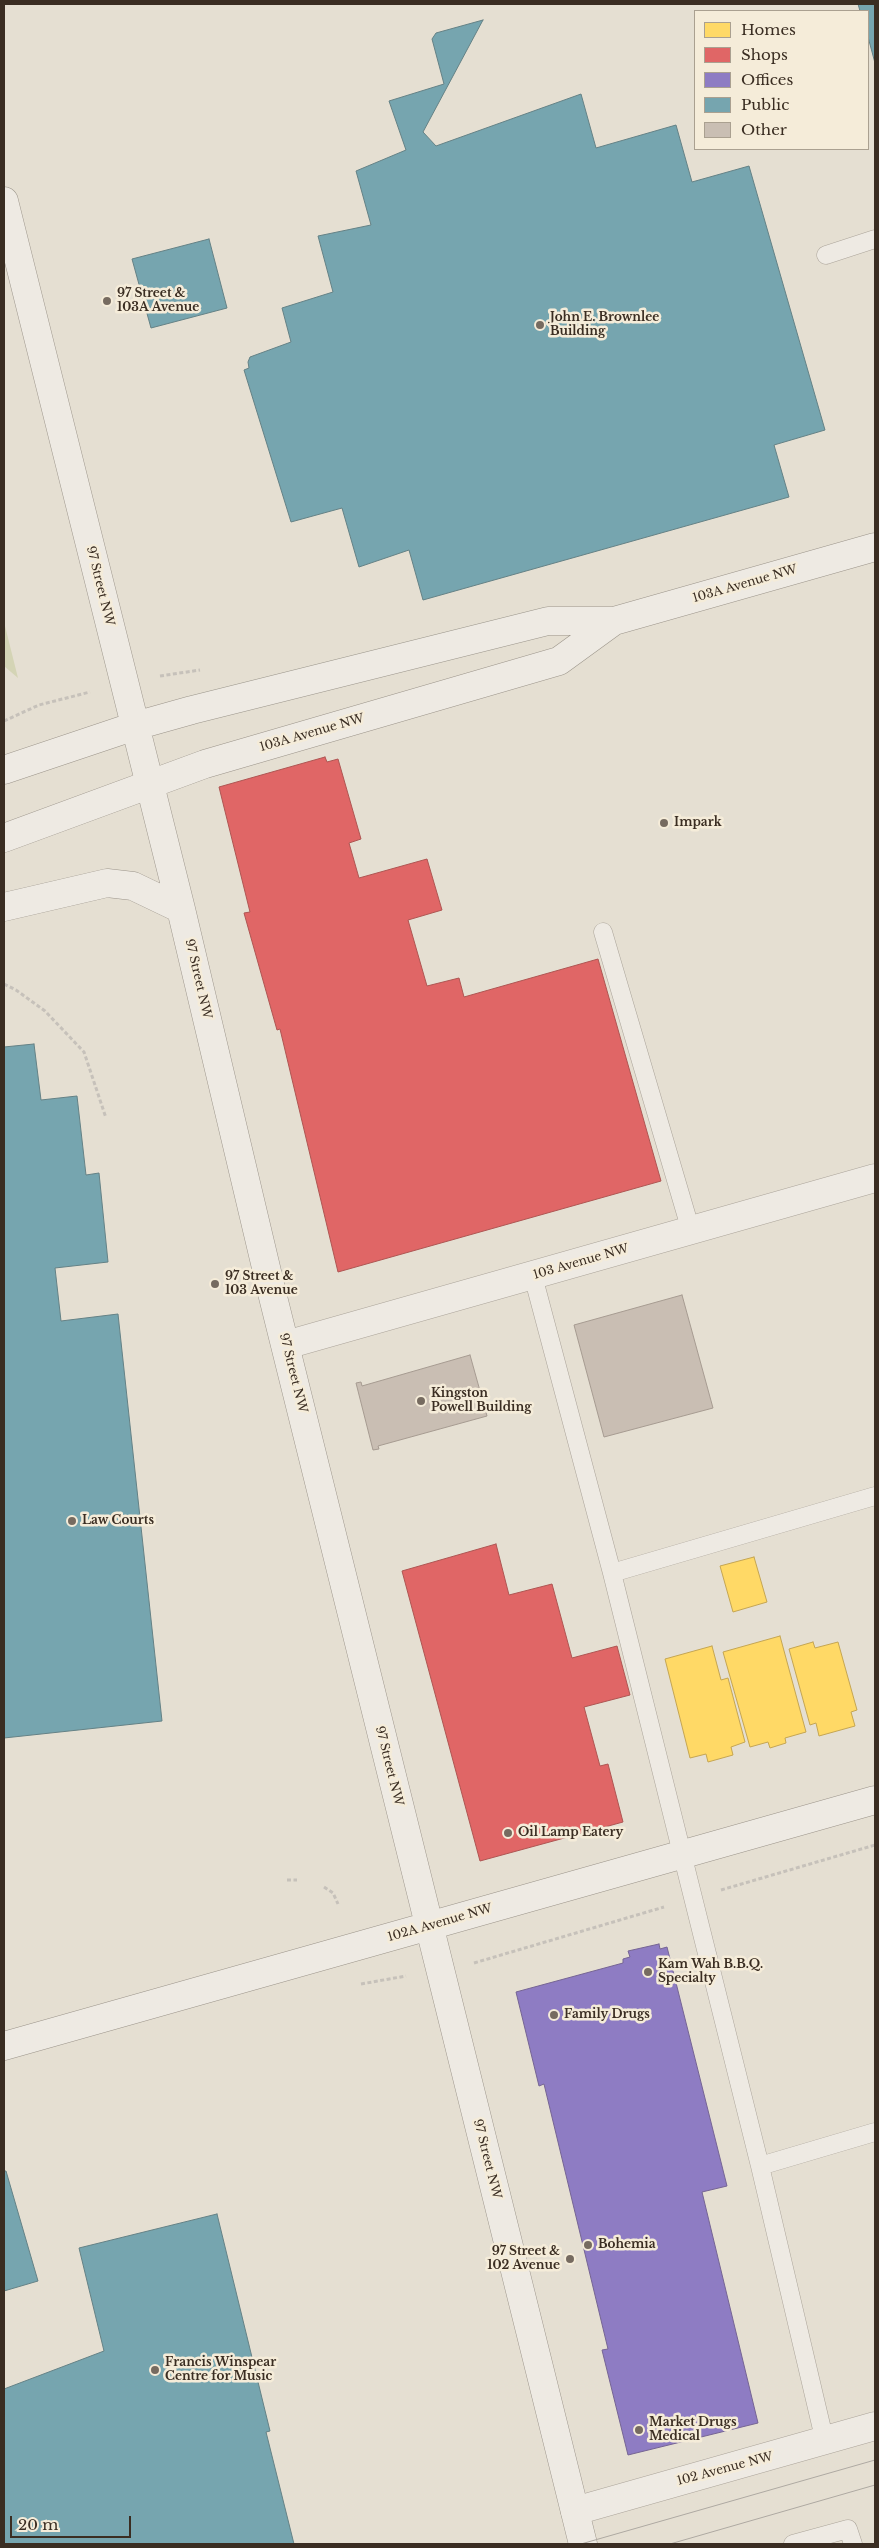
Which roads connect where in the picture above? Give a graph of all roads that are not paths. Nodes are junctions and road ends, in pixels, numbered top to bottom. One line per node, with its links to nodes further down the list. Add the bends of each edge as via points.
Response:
1 (4, 201): 6 (main road, 97 Street NW)
2 (875, 240): 3 (lane)
3 (826, 255)
4 (875, 547): 5 (main road, 103A Avenue NW)
5 (614, 621): 6 (main road, 103A Avenue NW, via 548,621); 8 (main road, 103A Avenue NW, via 559,661 204,764)
6 (135, 726): 7 (main road, 103A Avenue NW); 8 (main road, 97 Street NW)
7 (4, 770)
8 (149, 784): 9 (main road, 103A Avenue NW); 11 (main road, 97 Street NW)
9 (4, 838)
10 (4, 907): 11 (main road, via 107,883 133,886)
11 (181, 909): 16 (main road, 97 Street NW)
12 (603, 932): 14 (lane)
13 (875, 1178): 14 (main road, 103 Avenue NW)
14 (691, 1231): 15 (main road, 103 Avenue NW)
15 (533, 1276): 16 (main road, 103 Avenue NW); 18 (lane)
16 (286, 1345): 21 (main road, 97 Street NW)
17 (875, 1496): 18 (lane)
18 (612, 1573): 20 (lane)
19 (875, 1800): 20 (main road, 102A Avenue NW)
20 (682, 1856): 21 (main road, 102A Avenue NW); 24 (lane)
21 (429, 1926): 22 (main road, 102A Avenue NW); 27 (main road, 97 Street NW)
22 (4, 2046)
23 (875, 2132): 24 (lane)
24 (760, 2166): 26 (lane)
25 (875, 2426): 26 (main road, 102 Avenue NW)
26 (825, 2442): 27 (main road, 102 Avenue NW)
27 (575, 2511): 28 (main road, 97 Street NW)
28 (583, 2544)
29 (793, 2544): 30 (lane, via 848,2529)
30 (853, 2544)

